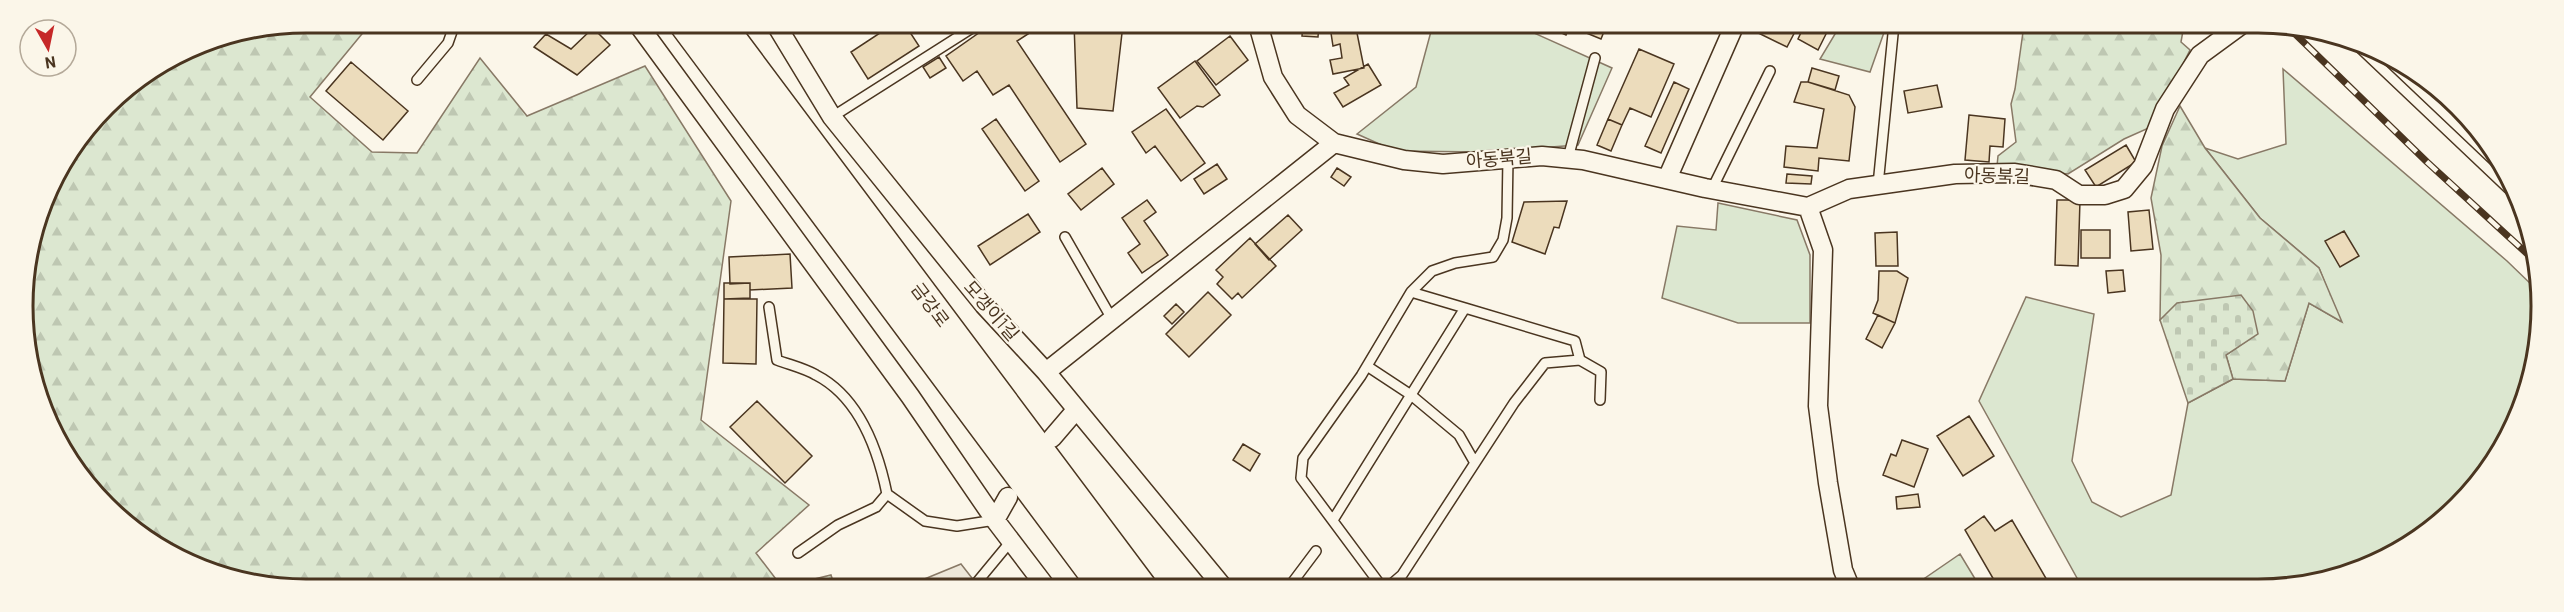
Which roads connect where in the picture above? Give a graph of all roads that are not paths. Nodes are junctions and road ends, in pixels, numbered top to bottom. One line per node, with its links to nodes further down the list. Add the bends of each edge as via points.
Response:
1 (452, 33): 14 (lane, via 448,43)
2 (643, 33): 39 (street, via 910,396)
3 (691, 33): 46 (highway, 금강로)
4 (726, 33): 47 (highway, 금강로)
5 (782, 33): 15 (street, 모갱이1길)
6 (964, 33): 15 (lane)
7 (1261, 33): 16 (street, 아동북길, via 1273,77 1291,106)
8 (1731, 33): 19 (street)
9 (1893, 33): 21 (lane)
10 (2230, 33): 21 (street, 아동북길, via 2200,56 2166,109 2143,166 2124,189 2105,195 2079,195 2056,180 2015,173 1955,174)
11 (2370, 57): 20 (lane)
12 (1595, 58): 18 (lane)
13 (1770, 71): 22 (lane)
14 (417, 80)
15 (832, 117): 31 (street, 모갱이1길, via 984,305)
16 (1334, 144): 17 (street, 아동북길, via 1404,160 1443,164); 28 (street)
17 (1508, 158): 18 (street, 아동북길); 25 (lane, via 1507,218 1503,240 1493,257 1432,271)
18 (1568, 158): 19 (street, 아동북길)
19 (1667, 179): 22 (street, 아동북길)
20 (2501, 181)
21 (1878, 185): 23 (street, 아동북길, via 1849,189)
22 (1712, 189): 23 (street, 아동북길)
23 (1808, 207): 52 (street, via 1823,250 1818,406)
24 (1065, 237): 28 (lane)
25 (1411, 292): 27 (lane); 30 (lane)
26 (769, 307): 37 (lane, via 777,360 817,375 842,395 880,459)
27 (1465, 308): 29 (lane, via 1575,341); 32 (lane)
28 (1112, 319): 31 (street)
29 (1580, 360): 33 (lane, via 1601,372); 36 (lane, via 1545,363)
30 (1367, 366): 32 (lane); 40 (lane, via 1303,458 1301,478)
31 (1046, 372): 34 (street, 모갱이1길)
32 (1411, 395): 36 (lane, via 1459,435); 40 (lane)
33 (1600, 400)
34 (1076, 410): 35 (street); 48 (street, 모갱이1길)
35 (1052, 438)
36 (1475, 463): 51 (lane)
37 (887, 494): 39 (lane, via 925,521 957,526); 43 (lane, via 876,507 838,525)
38 (1008, 497): 39 (street)
39 (995, 520): 41 (street)
40 (1333, 520): 50 (lane)
41 (1011, 541): 44 (lane); 45 (street)
42 (1316, 551): 49 (lane)
43 (798, 553)
44 (980, 579)
45 (1040, 579)
46 (1098, 579)
47 (1135, 579)
48 (1216, 579)
49 (1295, 579)
50 (1376, 579)
51 (1397, 579)
52 (1846, 579)

